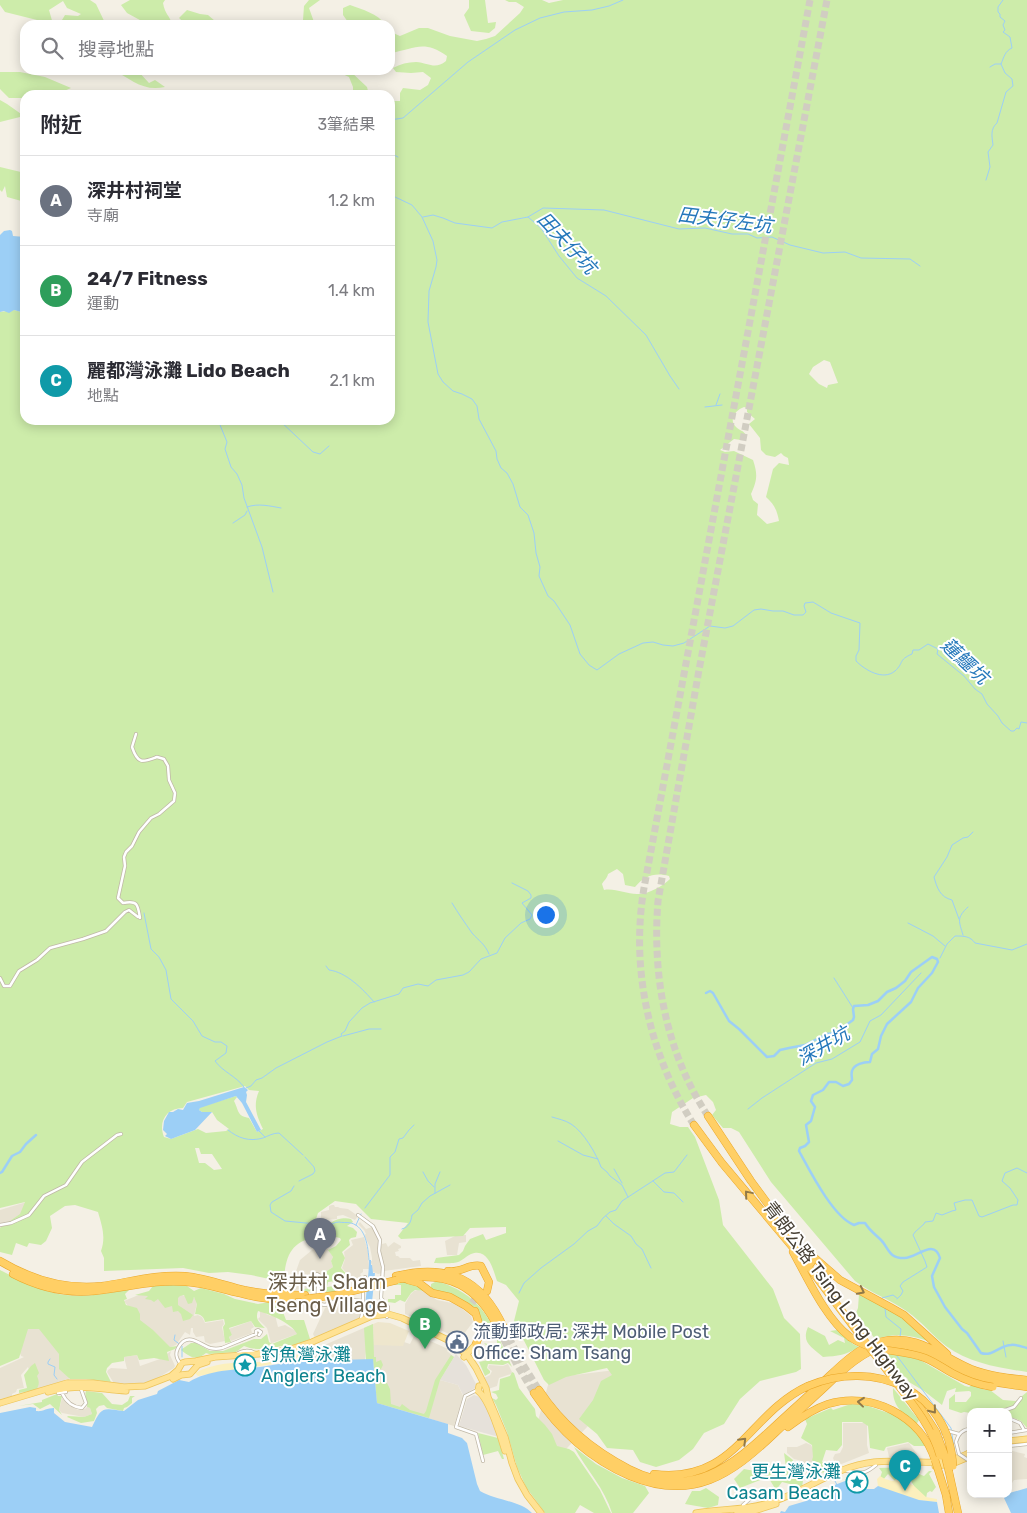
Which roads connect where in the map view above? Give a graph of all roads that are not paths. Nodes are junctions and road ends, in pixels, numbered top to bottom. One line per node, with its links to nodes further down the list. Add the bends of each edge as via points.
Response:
1 (136, 734): 2 (street, via 132,747 137,757 145,762 158,757 164,759 176,793 174,801 151,818 139,832 124,857 118,898 123,903 135,902 140,918 129,910 106,931 50,948 19,971 10,986 4,986)
2 (0, 978)
3 (708, 1116): 9 (highway, 青朗公路 Tsing Long Highway)
4 (694, 1125): 8 (highway, 青朗公路 Tsing Long Highway, one-way to 4)
5 (121, 1134): 7 (street, via 82,1162 66,1186 44,1196 29,1215)
6 (358, 1215): 23 (street, via 373,1226 380,1240 383,1267 381,1298 388,1307)
7 (0, 1225)
8 (783, 1235): 25 (highway, 青朗公路 Tsing Long Highway); 41 (highway, bridge, via 828,1314 850,1337 876,1349 926,1358 966,1380 992,1387)
9 (796, 1241): 25 (highway, 青朗公路 Tsing Long Highway); 32 (highway, one-way to 32, via 840,1280 904,1316)
10 (0, 1261): 20 (highway, via 35,1278 66,1286 178,1276 262,1293)
11 (0, 1267): 20 (highway, via 33,1283 65,1291 95,1291 170,1281 205,1284 260,1298)
12 (435, 1271): 13 (highway, via 459,1271 475,1264); 16 (highway, via 419,1271); 17 (highway, via 455,1276)
13 (484, 1271): 17 (highway, via 470,1270 468,1276); 18 (highway, via 488,1279)
14 (315, 1276): 22 (street, via 320,1276 318,1298 321,1305 343,1299)
15 (365, 1277): 22 (street)
16 (399, 1278): 19 (highway, via 416,1282); 20 (highway, bridge, via 336,1295); 21 (highway, via 445,1279 467,1289)
17 (473, 1286): 21 (highway, via 492,1305 502,1329)
18 (486, 1290)
19 (429, 1291): 21 (highway, via 431,1282 439,1280 459,1287); 28 (highway, via 446,1295 473,1311 481,1331)
20 (305, 1297)
21 (481, 1301)
22 (363, 1302): 24 (street)
23 (387, 1316): 24 (main road); 27 (main road, via 402,1318); 31 (main road, via 446,1342)
24 (362, 1321): 30 (main road)
25 (858, 1329): 66 (highway, 青朗公路 Tsing Long Highway, bridge, via 929,1429 939,1452); 67 (highway, 青朗公路 Tsing Long Highway, bridge, via 932,1425 945,1456)
26 (255, 1334): 35 (street, via 224,1348 211,1348 199,1341 188,1340 176,1354)
27 (457, 1346): 28 (main road, via 464,1349); 31 (main road)
28 (473, 1346): 31 (main road); 33 (main road)
29 (872, 1347): 32 (highway, via 891,1340 914,1342); 41 (highway, bridge, via 898,1345 919,1348 969,1375); 54 (highway); 65 (highway, via 848,1360 750,1449 719,1470 696,1479 672,1480 648,1477)
30 (277, 1353): 34 (main road); 36 (main road, via 213,1361 200,1364)
31 (464, 1355): 33 (main road); 43 (main road)
32 (948, 1356): 38 (highway, via 975,1370)
33 (472, 1361): 43 (main road)
34 (189, 1362): 35 (main road); 36 (main road)
35 (180, 1366): 37 (main road, via 180,1372); 47 (main road, via 171,1376 145,1386 68,1383)
36 (193, 1370): 37 (main road)
37 (184, 1374): 40 (main road, via 139,1391)
38 (1027, 1380)
39 (77, 1386): 40 (main road); 45 (street); 47 (main road)
40 (90, 1387): 45 (street)
41 (1016, 1387): 42 (highway)
42 (1027, 1387)
43 (481, 1389): 63 (street, via 465,1396 456,1427 476,1434); 71 (main road, via 515,1480); 72 (main road, via 505,1437 518,1479)
44 (62, 1393): 45 (street, via 69,1403 80,1408 86,1405)
45 (83, 1393)
46 (1021, 1398): 48 (street)
47 (0, 1405)
48 (1011, 1408)
49 (1012, 1420): 53 (street, via 1020,1423)
50 (967, 1429): 52 (street)
51 (1012, 1433): 53 (street)
52 (959, 1434): 57 (street, via 946,1432); 60 (street, bridge, via 956,1442 959,1454)
53 (1026, 1434): 55 (main road)
54 (770, 1438): 65 (highway, via 737,1466 714,1479 687,1486 658,1484 625,1474 588,1451 562,1428 536,1392 573,1432); 66 (highway, one-way to 54, bridge, via 927,1441 906,1419 890,1409 856,1401 827,1404)
55 (1012, 1440)
56 (1012, 1441): 58 (street)
57 (933, 1444)
58 (1027, 1444)
59 (970, 1453): 62 (main road)
60 (967, 1458)
61 (967, 1458): 62 (main road)
62 (961, 1459): 64 (main road, bridge)
63 (482, 1461)
64 (944, 1464): 68 (main road, via 887,1461 859,1464 837,1471); 69 (main road, via 876,1465 847,1471 800,1495)
65 (628, 1468): 67 (highway, one-way to 67, bridge, via 669,1475 706,1468 733,1450 786,1399 808,1386 837,1377 866,1376 896,1383 918,1395 936,1412 947,1434 953,1460)
66 (946, 1495): 75 (highway)
67 (955, 1495): 76 (highway)
68 (785, 1497): 69 (main road); 70 (street, via 752,1497 743,1505)
69 (775, 1503): 70 (main road)
70 (743, 1510): 73 (main road); 74 (main road)
71 (537, 1513)
72 (541, 1513)
73 (696, 1513)
74 (737, 1513)
75 (949, 1513)
76 (958, 1513)

